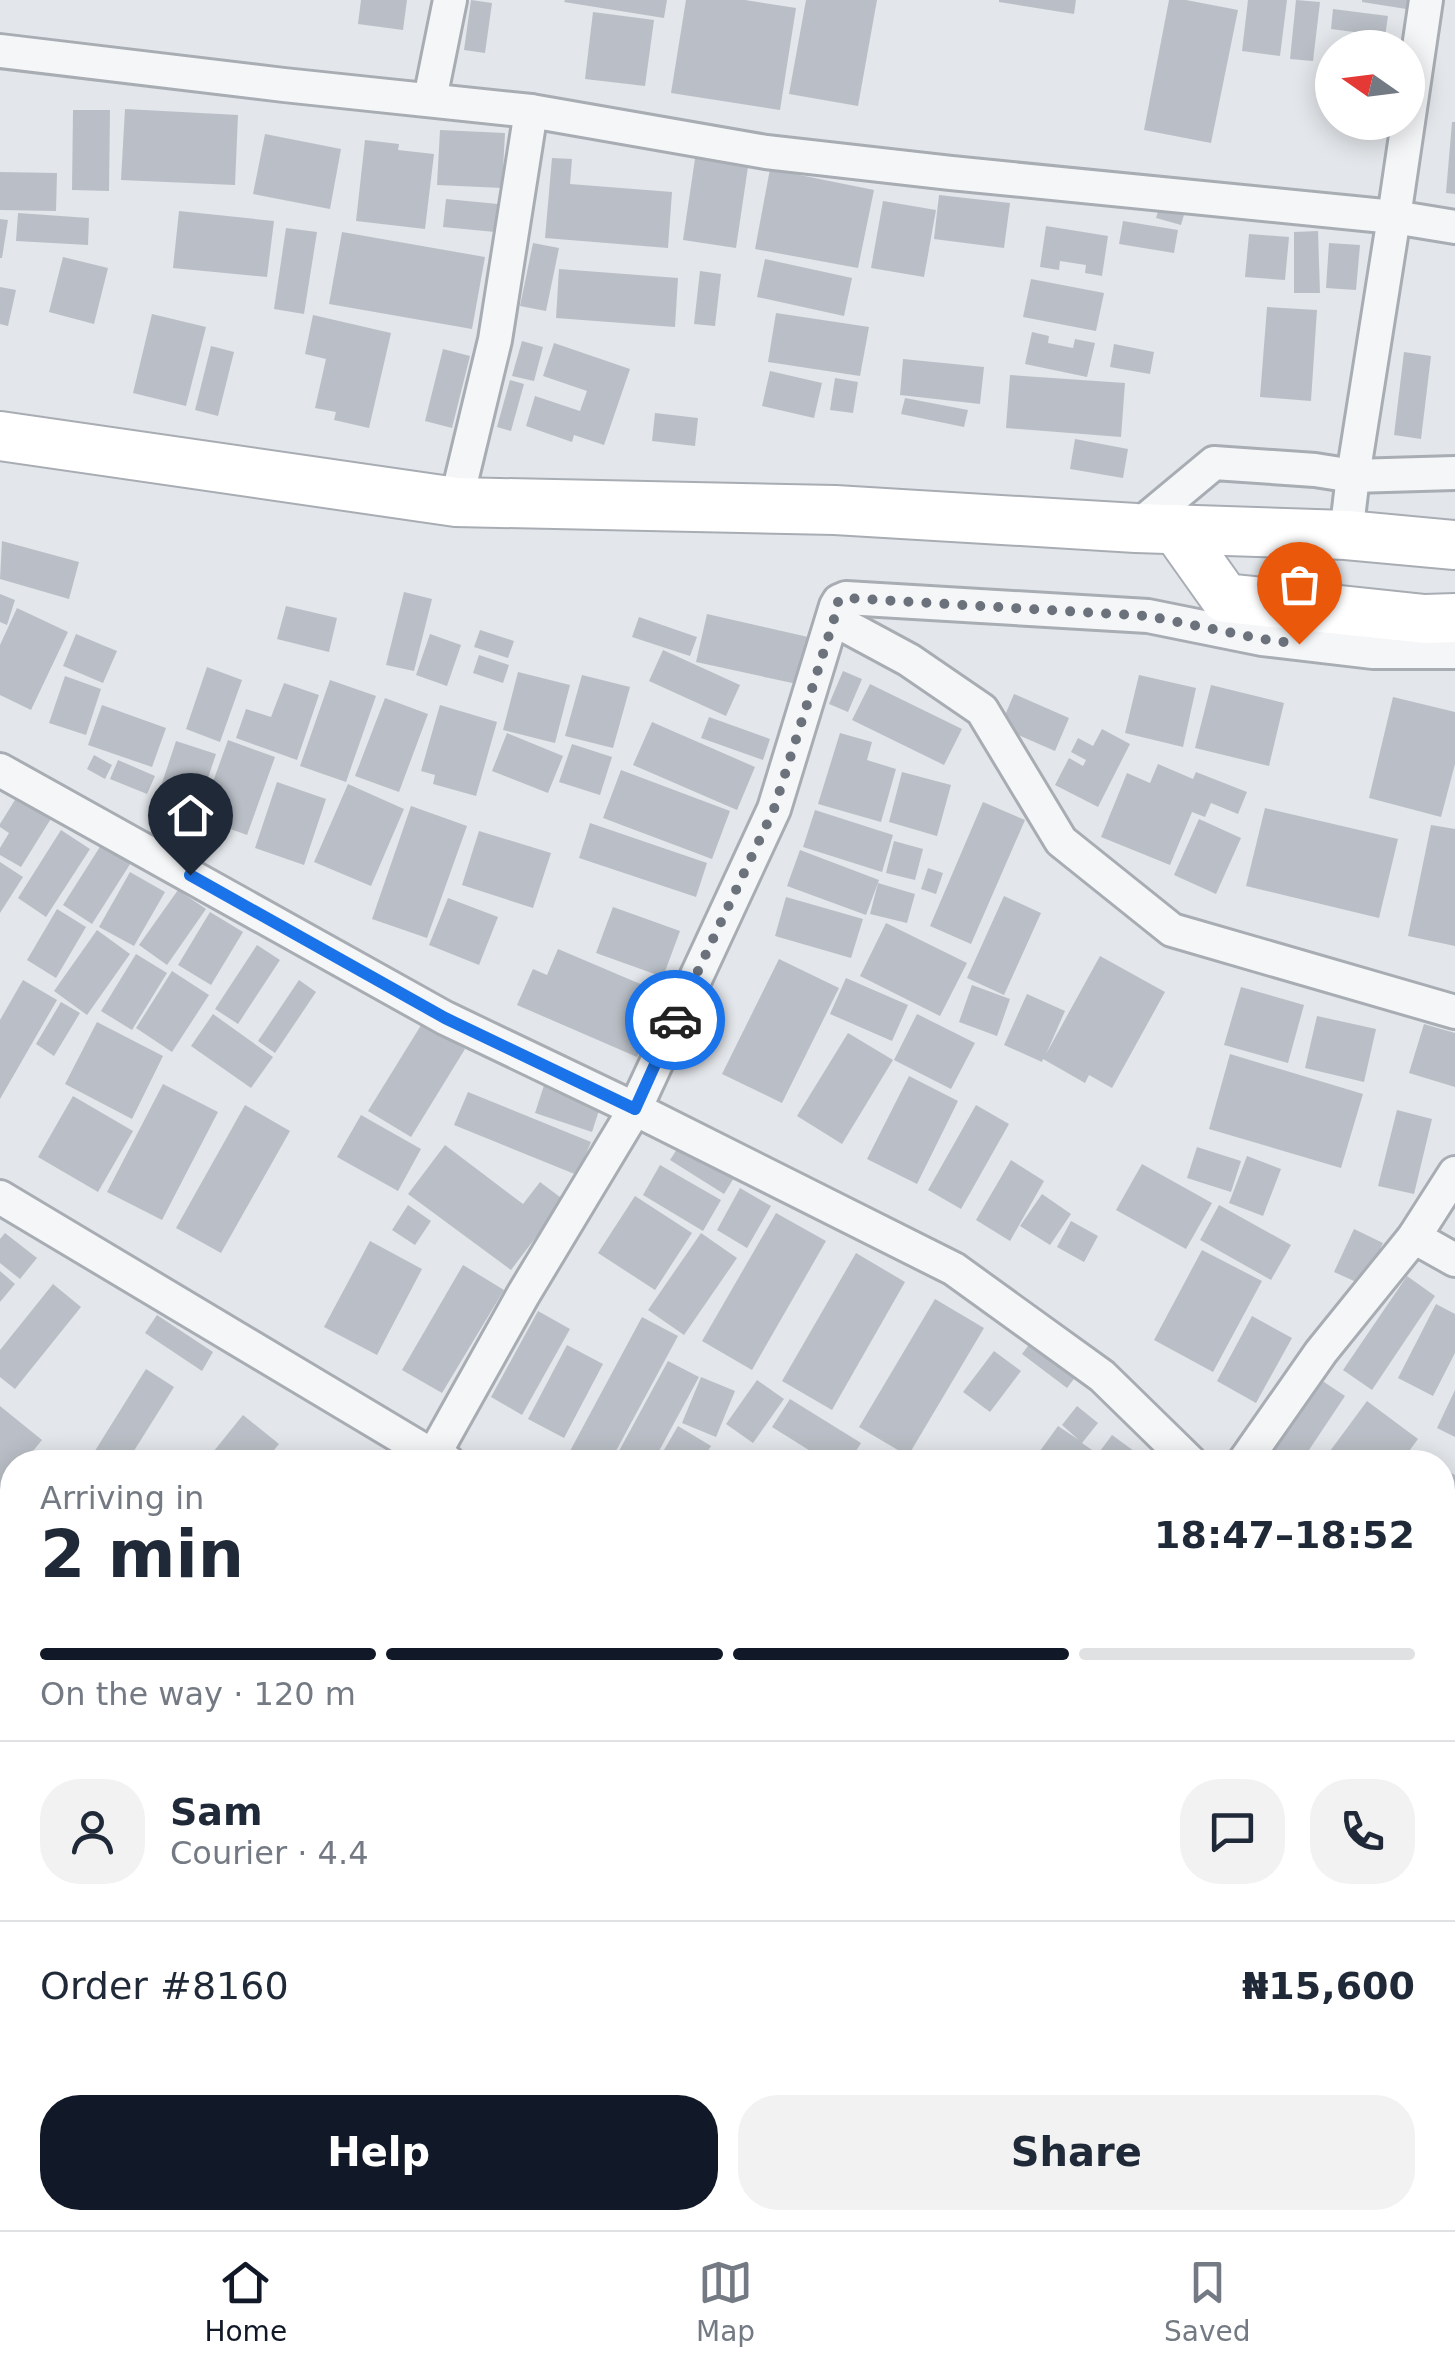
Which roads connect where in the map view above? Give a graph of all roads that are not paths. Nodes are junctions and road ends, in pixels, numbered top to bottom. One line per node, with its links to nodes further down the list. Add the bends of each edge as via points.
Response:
1 (450, 0): 4 (street)
2 (1426, 0): 6 (street)
3 (0, 51): 4 (street)
4 (430, 99): 5 (street)
5 (531, 111): 6 (street, via 785,154); 11 (street, via 495,340)
6 (1394, 217): 7 (street); 10 (street)
7 (1455, 227)
8 (0, 436): 11 (main road)
9 (1455, 473): 10 (street)
10 (1353, 476): 12 (street, via 1214,463); 13 (street)
11 (456, 502): 12 (main road, via 835,510)
12 (1156, 529): 13 (main road); 16 (main road, via 1225,598)
13 (1346, 535): 14 (main road)
14 (1455, 546)
15 (834, 619): 16 (street, via 839,600 1148,616 1374,652); 18 (street, via 982,710 1062,841 1172,930); 19 (street, via 774,809)
16 (1445, 630)
17 (0, 770): 19 (street, via 445,1018)
18 (1455, 1012)
19 (635, 1109): 25 (street, via 522,1295); 26 (street, via 954,1269 1102,1376)
20 (1455, 1172): 22 (street)
21 (0, 1198): 24 (street)
22 (1414, 1237): 23 (street); 27 (street)
23 (1455, 1260)
24 (425, 1450)
25 (444, 1450)
26 (1178, 1450)
27 (1252, 1450)

